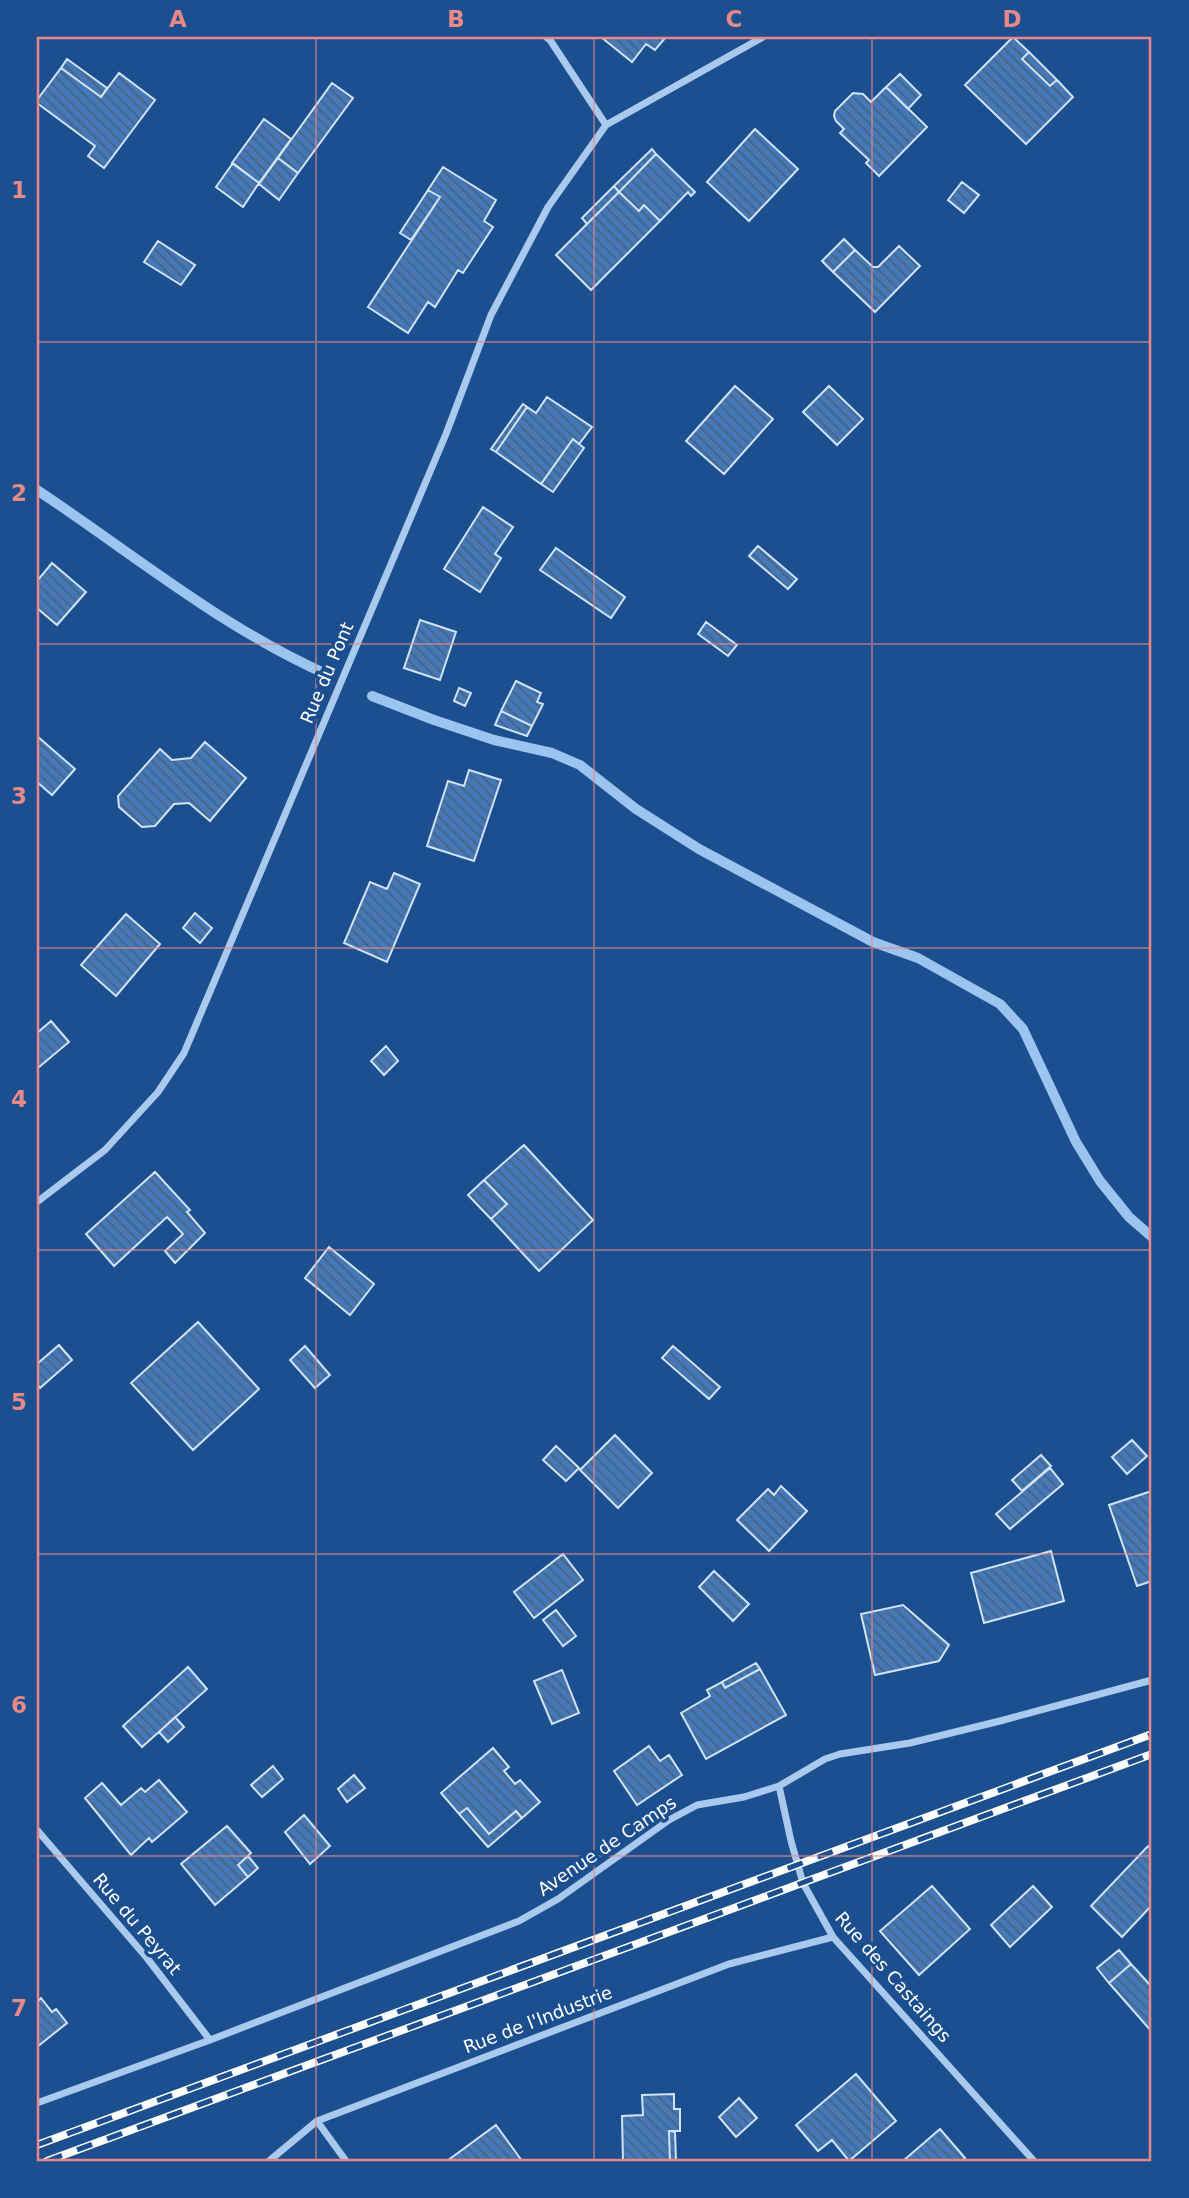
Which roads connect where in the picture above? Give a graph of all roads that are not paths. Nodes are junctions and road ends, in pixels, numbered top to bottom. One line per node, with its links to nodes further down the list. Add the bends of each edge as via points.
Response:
1 (546, 37): 3 (street)
2 (763, 37): 3 (street)
3 (606, 125): 4 (street, Rue du Pont, via 548,207 491,315 446,434 184,1053 158,1092 105,1150)
4 (37, 1202)
5 (1152, 1680): 6 (street, Avenue de Camps, via 922,1740 840,1754)
6 (779, 1786): 8 (street, Rue des Castaings, via 803,1883); 9 (street, Avenue de Camps, via 697,1805 519,1921)
7 (37, 1830): 9 (street, Rue du Peyrat, via 147,1958)
8 (833, 1937): 11 (street, Rue de l'Industrie, via 729,1964); 14 (street, Rue des Castaings)
9 (210, 2040): 10 (street, Avenue de Camps)
10 (37, 2103)
11 (317, 2121): 12 (street, Rue de l'Industrie); 13 (street)
12 (269, 2161)
13 (346, 2161)
14 (1034, 2161)

